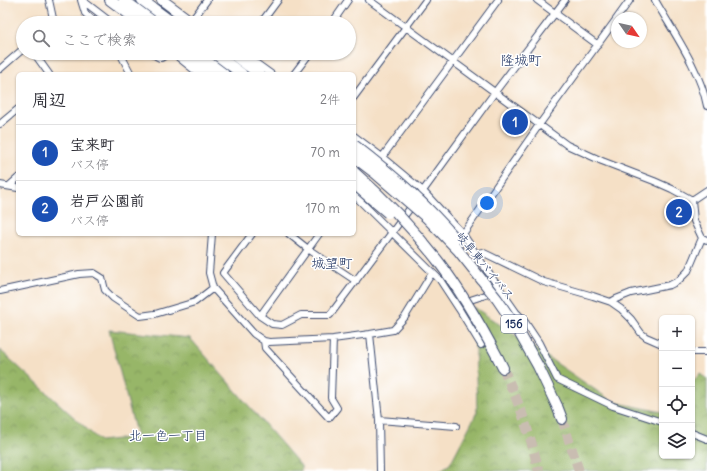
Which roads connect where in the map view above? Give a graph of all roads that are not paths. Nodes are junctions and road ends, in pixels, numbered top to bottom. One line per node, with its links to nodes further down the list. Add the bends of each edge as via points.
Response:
1 (49, 0): 19 (street)
2 (82, 0): 20 (street); 21 (street)
3 (110, 0): 22 (highway)
4 (124, 0): 23 (highway)
5 (142, 0): 24 (highway)
6 (162, 0): 25 (highway)
7 (207, 0): 26 (street)
8 (278, 0): 27 (street)
9 (348, 0): 28 (street)
10 (369, 0): 29 (street)
11 (426, 0): 29 (street)
12 (498, 0): 42 (street)
13 (537, 0): 18 (street)
14 (565, 0): 18 (street)
15 (630, 0): 17 (street)
16 (655, 0): 55 (street, via 691,62 705,94)
17 (621, 12)
18 (555, 13): 31 (street); 53 (street)
19 (52, 16)
20 (88, 16)
21 (103, 16)
22 (132, 16)
23 (146, 16)
24 (164, 16)
25 (183, 16)
26 (197, 16)
27 (266, 16)
28 (337, 16)
29 (406, 27): 42 (street); 54 (street)
30 (611, 27): 31 (street)
31 (598, 45): 58 (street)
32 (16, 55): 43 (street)
33 (39, 60): 44 (street)
34 (124, 60): 45 (street)
35 (182, 60): 46 (street)
36 (191, 60): 47 (highway)
37 (205, 60): 48 (highway)
38 (223, 60): 49 (highway)
39 (241, 60): 50 (highway)
40 (252, 60): 51 (street)
41 (305, 60): 52 (street)
42 (453, 62): 53 (street); 61 (street)
43 (0, 69)
44 (47, 72)
45 (130, 72)
46 (196, 72)
47 (207, 72)
48 (221, 72)
49 (239, 72)
50 (257, 72)
51 (268, 72)
52 (296, 72)
53 (495, 92): 58 (street); 71 (street)
54 (356, 94)
55 (707, 106)
56 (16, 111): 57 (street)
57 (0, 124)
58 (539, 125): 73 (street, via 566,145 654,181); 75 (street)
59 (356, 138): 61 (street)
60 (356, 147): 83 (highway, 156, bridge, via 385,169 445,226 457,241)
61 (382, 157): 67 (street); 71 (street)
62 (356, 159): 83 (highway, 岐阜東バイパス / 156, bridge, via 422,213)
63 (356, 174): 81 (highway, 156, bridge, via 382,197)
64 (16, 180): 66 (street)
65 (0, 185): 66 (street)
66 (8, 186): 69 (street)
67 (356, 186)
68 (356, 186): 81 (highway, 156, bridge, via 411,236)
69 (16, 188)
70 (707, 190): 73 (street)
71 (423, 191): 74 (street); 75 (street)
72 (356, 197): 74 (street)
73 (692, 200): 80 (street, via 694,221)
74 (392, 234): 85 (street); 86 (street)
75 (464, 234): 84 (street)
76 (212, 236): 87 (street, via 209,273)
77 (251, 236): 92 (street, via 223,273)
78 (291, 236): 82 (street)
79 (317, 236): 82 (street)
80 (705, 239): 90 (street, via 688,271 678,281)
81 (423, 242): 100 (highway, 156, bridge, via 481,326)
82 (308, 248): 86 (street); 92 (street)
83 (458, 250): 101 (highway, 岐阜東バイパス / 156, bridge, via 516,327 538,366)
84 (476, 254): 89 (street); 90 (street, via 482,252 544,282)
85 (432, 273): 91 (street, via 440,280); 93 (street, via 405,317 393,330)
86 (356, 281): 92 (street, via 330,315 301,314 282,325 272,324)
87 (213, 288): 88 (street, via 195,302 140,316 113,298 105,290 102,278 94,273); 95 (street, via 254,334)
88 (0, 290)
89 (501, 290): 91 (street); 103 (street, via 539,343 557,379 613,406)
90 (611, 302): 96 (street, via 631,319 641,333)
91 (456, 305): 97 (street)
92 (260, 316)
93 (370, 334): 94 (street); 102 (street)
94 (333, 338): 95 (street); 95 (street, via 331,398 337,408 328,418 265,348)
95 (264, 341)
96 (659, 343)
97 (481, 345)
98 (695, 352): 99 (street)
99 (707, 352)
100 (503, 368)
101 (562, 419)
102 (379, 420): 104 (street); 107 (street)
103 (659, 421)
104 (456, 426)
105 (695, 434): 106 (street)
106 (707, 439)
107 (380, 471)

